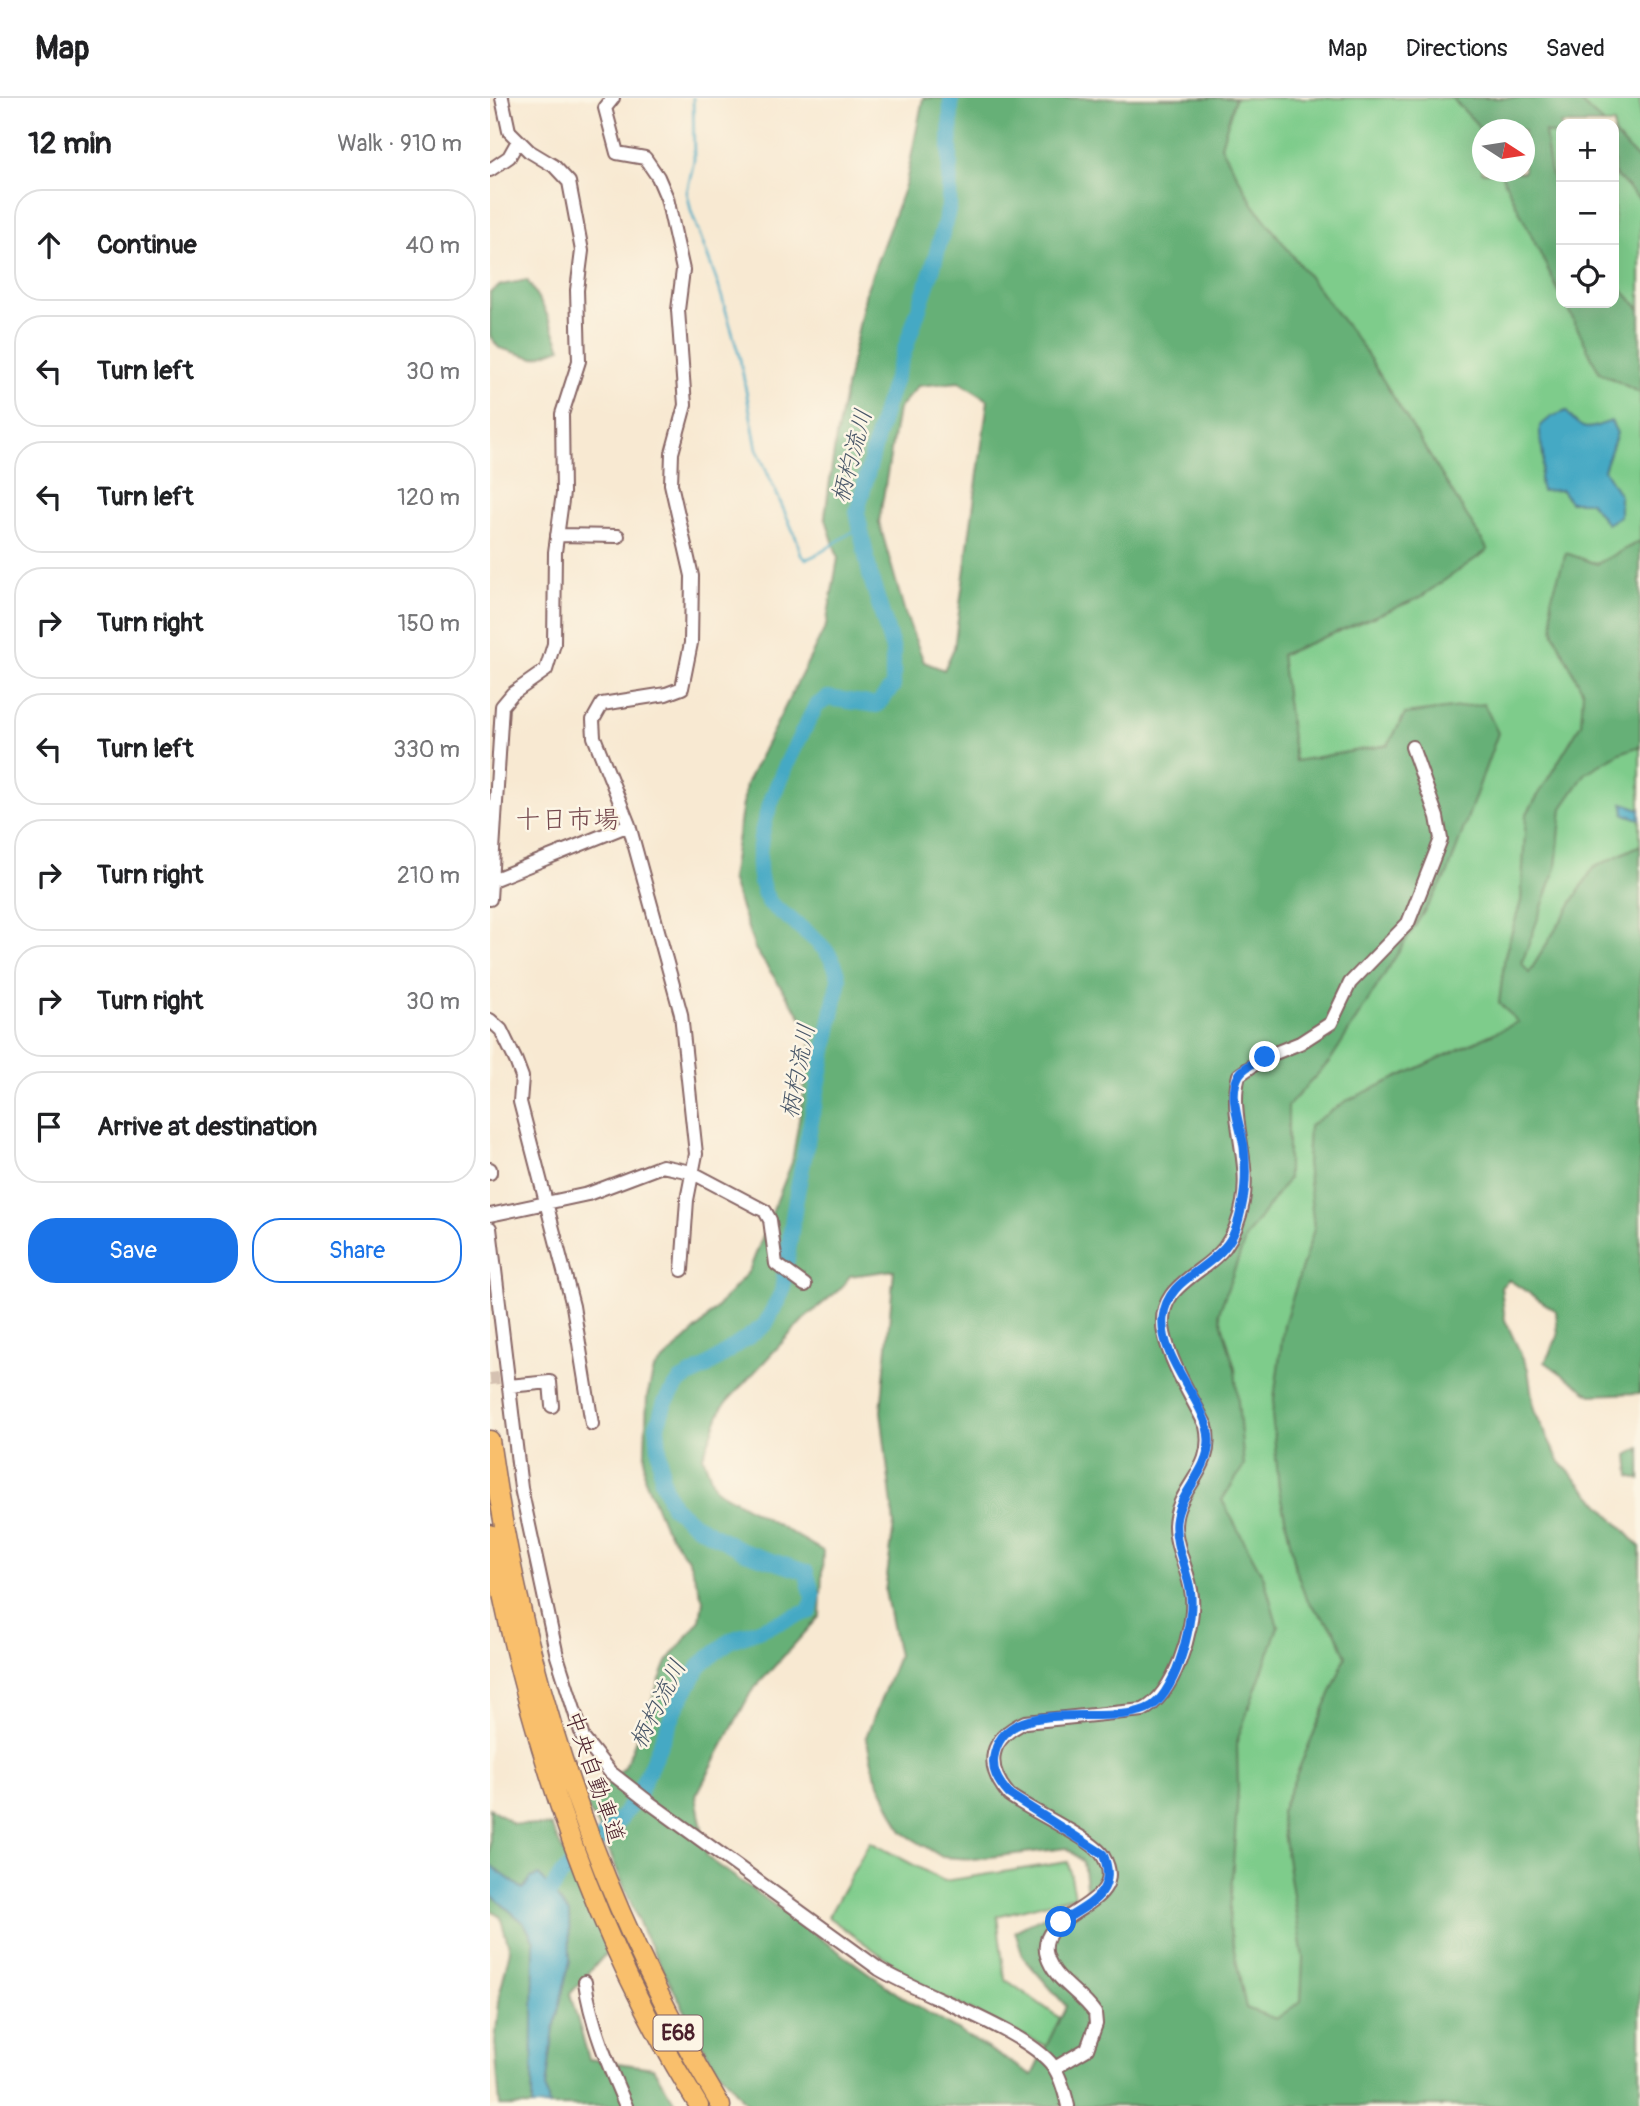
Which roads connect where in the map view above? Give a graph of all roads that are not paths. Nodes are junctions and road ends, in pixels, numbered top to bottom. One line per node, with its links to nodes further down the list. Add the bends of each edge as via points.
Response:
1 (502, 98): 3 (street, via 509,131)
2 (612, 98): 8 (street, via 605,108 613,146 617,153 645,158 658,177 683,270 678,310 685,405 672,453 670,484 692,576 691,643 682,688 602,704 593,720 594,737)
3 (518, 141): 4 (street, via 509,157); 5 (street, via 569,182 582,251 577,290 579,362 562,414 563,493)
4 (490, 170)
5 (557, 536): 6 (street); 9 (street, via 551,657 538,678 512,694 499,719)
6 (618, 536)
7 (1412, 747): 26 (street, via 1441,839 1413,912 1402,931 1350,983 1331,1023 1239,1075 1235,1094 1245,1164 1238,1225 1225,1247 1173,1291 1163,1316 1167,1343 1209,1439 1204,1465 1178,1509 1175,1524 1192,1612 1171,1680 1155,1705 1143,1710 1025,1722 1008,1730 996,1747 993,1769 1009,1794 1096,1847 1108,1868 1102,1892 1061,1922 1045,1948 1054,1971 1088,2002 1096,2024 1087,2049)
8 (629, 825): 9 (street); 12 (street, via 681,1014 696,1154)
9 (491, 880): 10 (street)
10 (490, 899)
11 (490, 1020): 13 (street, via 501,1030 522,1077 520,1102)
12 (691, 1172): 13 (street, via 662,1166); 16 (street); 17 (street, via 765,1211 776,1264)
13 (548, 1205): 14 (street); 20 (street, via 573,1306)
14 (490, 1215)
15 (490, 1228): 18 (street)
16 (682, 1270)
17 (805, 1284)
18 (505, 1380): 19 (street, via 550,1382); 26 (street, via 528,1554 583,1738 610,1772 879,1969 1028,2043)
19 (552, 1406)
20 (592, 1424)
21 (490, 1440): 23 (highway, 中央自動車道 / E68, via 523,1620)
22 (490, 1534): 23 (highway, 中央自動車道 / E68, via 532,1716)
23 (570, 1813): 24 (highway, 中央自動車道 / E68)
24 (633, 1962): 28 (highway, 中央自動車道 / E68); 29 (highway, 中央自動車道 / E68)
25 (585, 1982): 27 (street, via 588,2003)
26 (1055, 2068): 30 (street)
27 (626, 2106)
28 (697, 2106)
29 (721, 2106)
30 (1068, 2106)

